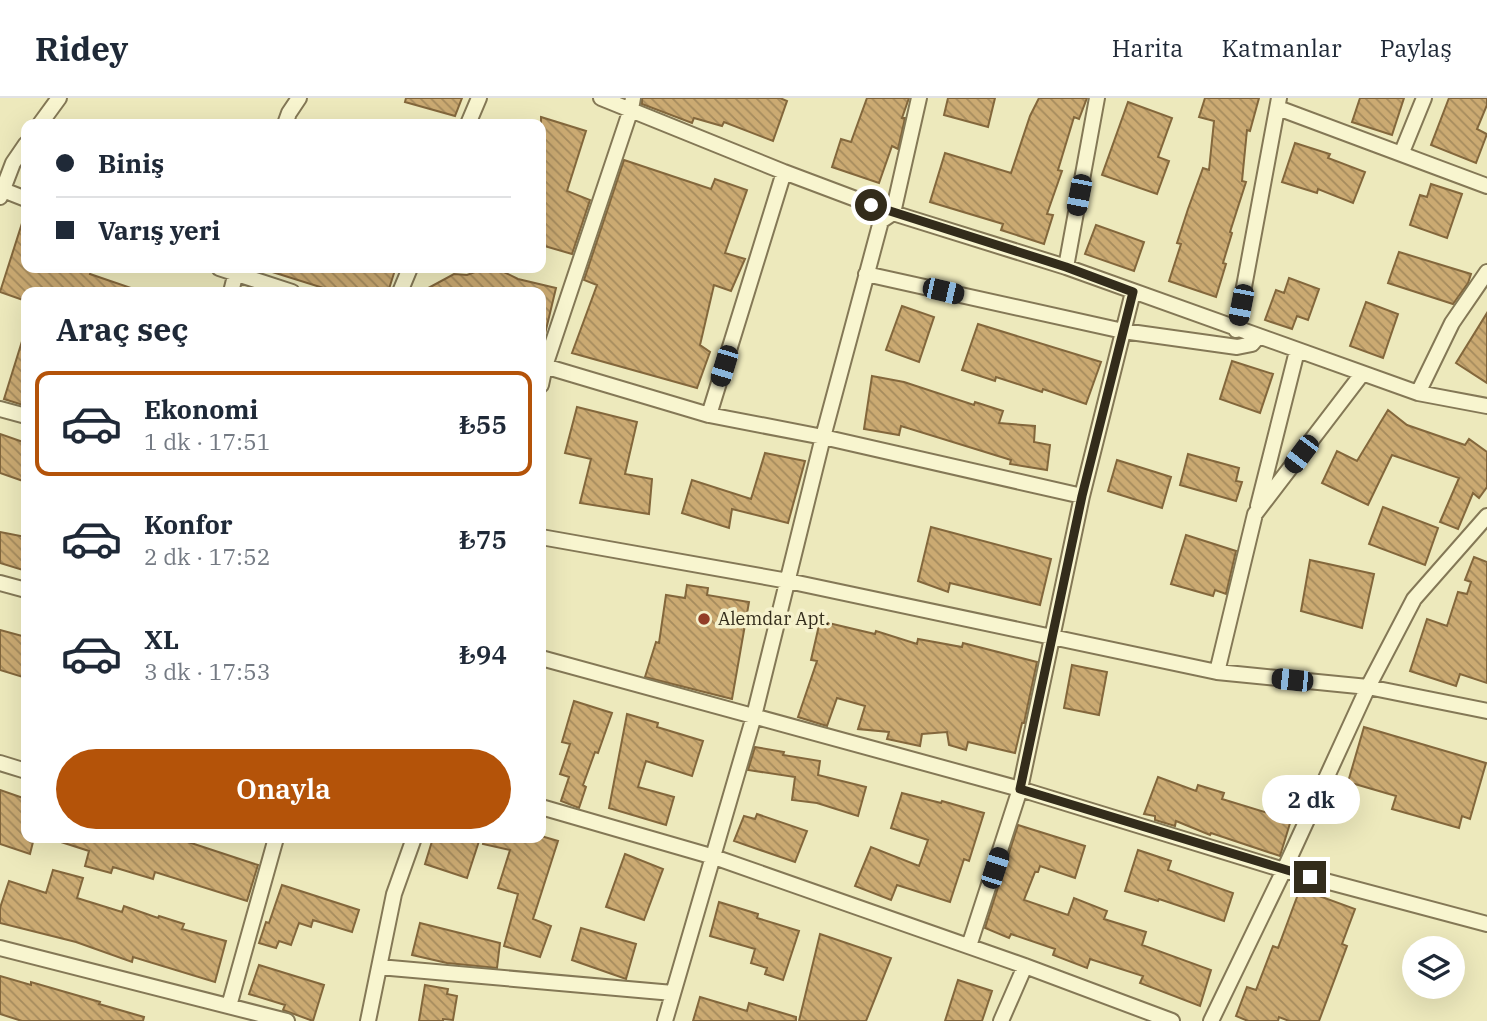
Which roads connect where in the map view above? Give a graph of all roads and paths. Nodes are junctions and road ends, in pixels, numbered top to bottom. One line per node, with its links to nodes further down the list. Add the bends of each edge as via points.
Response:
1 (59, 98): 10 (street)
2 (299, 98): 11 (street)
3 (480, 98): 12 (street)
4 (601, 98): 9 (street)
5 (919, 98): 19 (street)
6 (1097, 98): 20 (street)
7 (1424, 98): 14 (street)
8 (1278, 103): 14 (street); 26 (street)
9 (632, 104): 15 (street); 30 (street)
10 (44, 119)
11 (287, 119)
12 (470, 119)
13 (21, 151): 17 (street)
14 (1402, 152): 16 (street)
15 (784, 172): 19 (street); 37 (street)
16 (1487, 186)
17 (1, 194): 18 (street)
18 (21, 198)
19 (892, 213): 20 (street); 23 (street, via 881,221)
20 (1066, 267): 25 (street)
21 (1487, 272): 33 (street, via 1452,323)
22 (241, 273): 24 (street)
23 (866, 274): 27 (street); 38 (street)
24 (279, 287)
25 (1133, 292): 26 (street); 27 (street)
26 (1236, 330): 28 (street)
27 (1123, 331): 28 (street, via 1237,347 1252,344); 39 (street)
28 (1258, 337): 29 (street)
29 (1297, 351): 32 (street); 40 (street)
30 (546, 356)
31 (546, 366): 37 (street)
32 (1362, 374): 33 (street); 40 (street)
33 (1418, 393): 34 (street)
34 (1487, 407)
35 (0, 410): 36 (street)
36 (21, 415)
37 (709, 415): 38 (street)
38 (822, 437): 39 (street); 43 (street)
39 (1082, 496): 46 (street)
40 (1255, 514): 48 (street)
41 (1487, 516): 49 (street, via 1414,599)
42 (546, 538): 43 (street)
43 (788, 581): 46 (street); 51 (street)
44 (0, 583): 45 (street)
45 (21, 589)
46 (1051, 637): 48 (street); 54 (street)
47 (546, 659): 51 (street)
48 (1217, 672): 49 (street)
49 (1368, 687): 50 (street); 59 (street)
50 (1487, 711)
51 (754, 716): 54 (street); 58 (street)
52 (0, 763): 53 (street)
53 (21, 769)
54 (1020, 789): 59 (street); 61 (street)
55 (546, 808): 58 (street)
56 (275, 843): 66 (street)
57 (412, 843): 64 (street, via 394,894)
58 (714, 857): 61 (street); 65 (street)
59 (1284, 870): 60 (street); 72 (street)
60 (1487, 924)
61 (969, 946): 63 (street)
62 (0, 948): 66 (street)
63 (1025, 966): 70 (street); 71 (street)
64 (379, 967): 65 (street); 68 (street)
65 (673, 993): 69 (street)
66 (229, 1006): 67 (street)
67 (287, 1021)
68 (368, 1021)
69 (665, 1021)
70 (1001, 1021)
71 (1172, 1021)
72 (1211, 1021)

